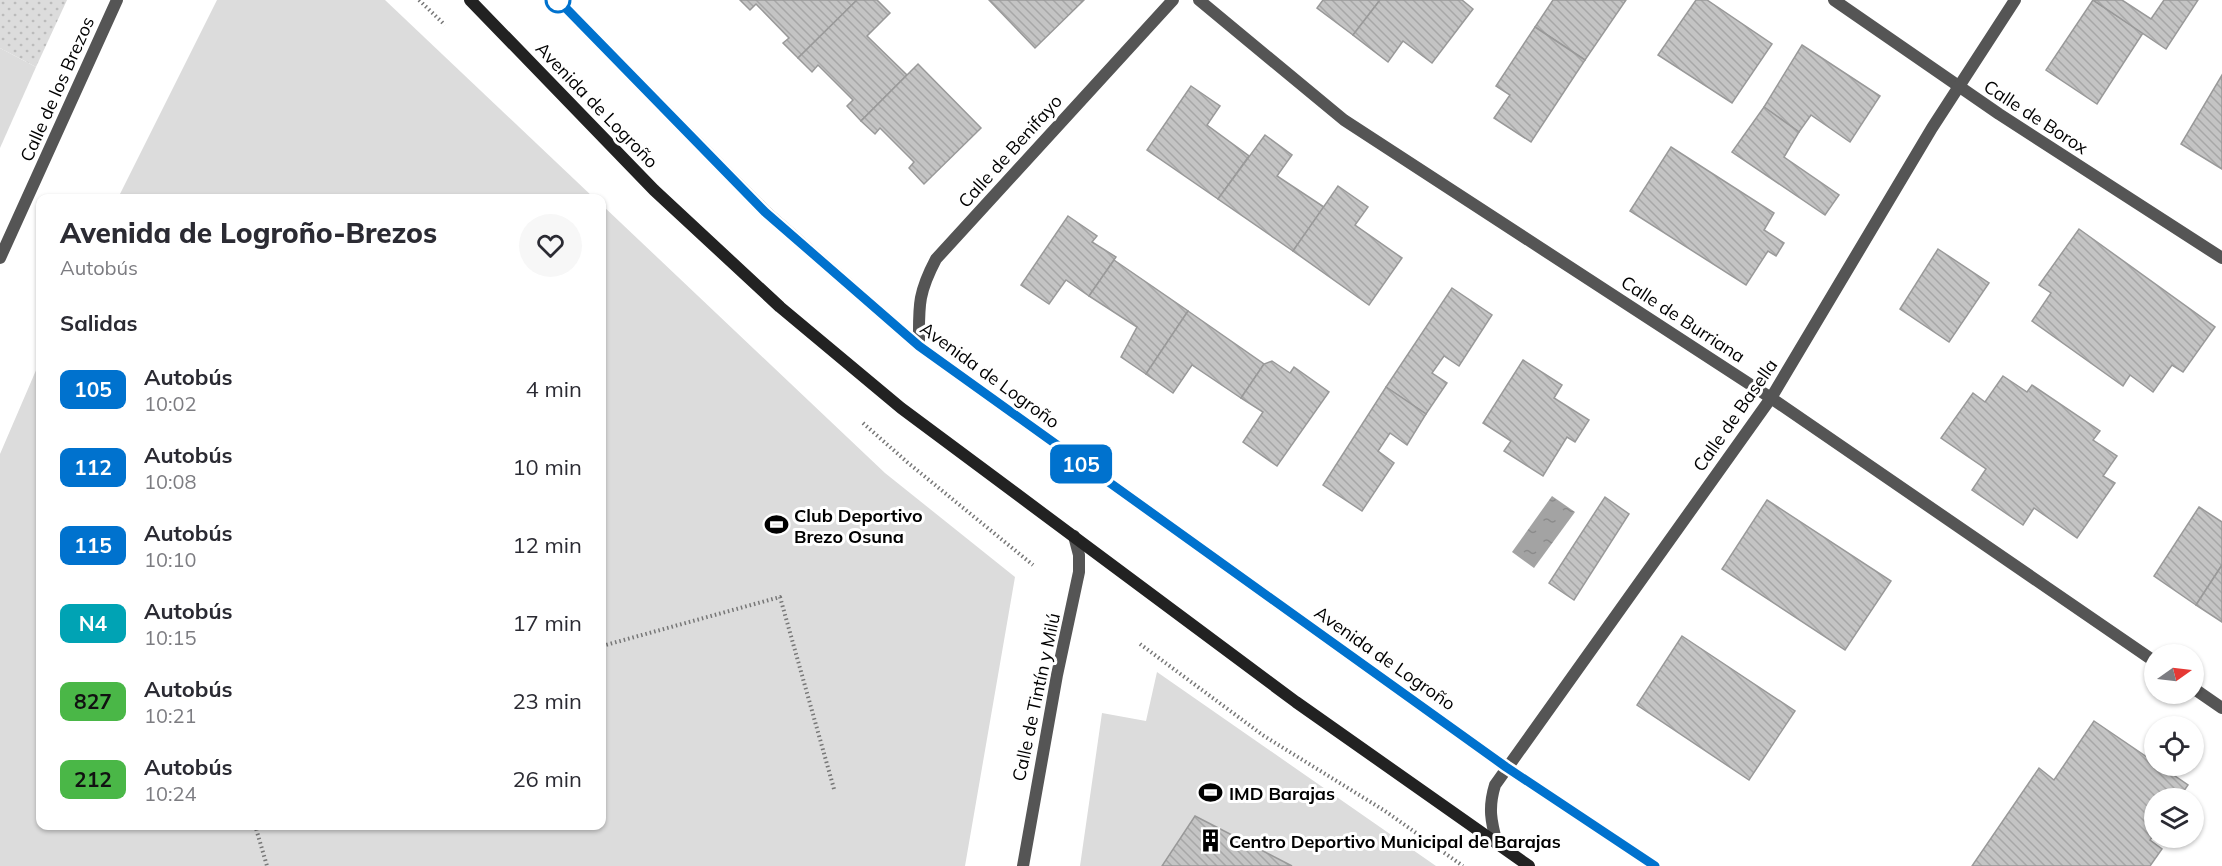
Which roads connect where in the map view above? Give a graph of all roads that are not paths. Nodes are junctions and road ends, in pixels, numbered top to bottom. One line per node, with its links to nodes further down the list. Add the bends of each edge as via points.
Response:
1 (117, 0): 9 (street, Calle de los Brezos)
2 (470, 0): 13 (main road, Avenida de Logroño, via 654,190 780,307 901,408)
3 (558, 0): 11 (main road, Avenida de Logroño, via 765,212)
4 (1173, 0): 11 (street, Calle de Benifayo, via 936,259 919,303)
5 (1199, 0): 12 (street, Calle de Burriana, via 1344,120)
6 (1834, 0): 8 (street, Calle de Borox)
7 (2015, 0): 8 (street, Calle de Basella)
8 (1959, 87): 10 (street, Calle de Borox); 12 (street, Calle de Basella)
9 (0, 258)
10 (2222, 258)
11 (919, 346): 17 (main road, Avenida de Logroño)
12 (1771, 398): 14 (street, Calle de Burriana); 17 (street, Calle de Basella)
13 (1074, 536): 18 (main road, Avenida de Logroño, via 1296,702); 19 (street, Calle de Tintín y Milú, via 1079,572)
14 (2144, 654)
15 (2204, 696): 16 (street)
16 (2222, 708)
17 (1506, 767): 18 (street, Calle de Basella, via 1491,800 1490,820); 21 (main road, Avenida de Logroño)
18 (1497, 844): 20 (main road, Avenida de Logroño)
19 (1023, 866)
20 (1528, 866)
21 (1655, 866)

